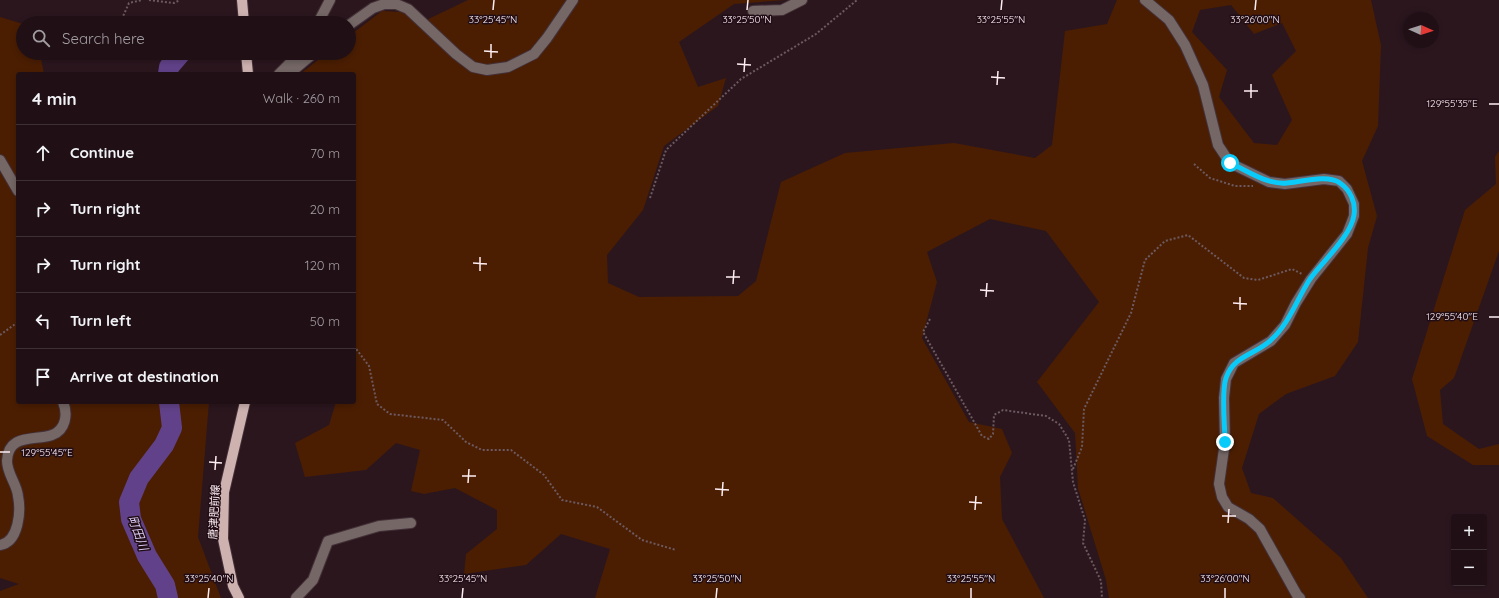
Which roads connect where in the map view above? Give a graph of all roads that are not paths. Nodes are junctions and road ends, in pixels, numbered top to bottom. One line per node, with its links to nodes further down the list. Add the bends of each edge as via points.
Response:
1 (242, 0): 7 (main road)
2 (330, 0): 8 (street)
3 (573, 0): 9 (street, via 534,54 508,67 487,70 473,67 408,9 396,4 372,8)
4 (802, 0): 6 (street, via 782,10)
5 (1146, 0): 24 (street, via 1169,20 1186,45 1203,85 1218,145 1230,163 1269,182 1285,184 1324,179 1338,181 1347,189 1354,204 1354,216 1346,234 1311,279 1285,325 1270,341 1234,363 1226,379 1225,442 1219,484 1222,497 1228,507 1249,519 1260,529)
6 (753, 11)
7 (243, 16)
8 (322, 16)
9 (356, 20)
10 (247, 60): 13 (main road)
11 (293, 60): 14 (street)
12 (306, 60): 15 (street)
13 (248, 72)
14 (281, 72)
15 (291, 72)
16 (0, 160): 17 (street)
17 (16, 188)
18 (63, 404): 21 (street, via 66,415 60,430 52,435 26,438 16,443 9,451 7,461 18,496 19,514 17,530 10,540)
19 (245, 404): 22 (main road, 唐津肥前線, via 224,492 223,540 233,586)
20 (411, 523): 23 (street, via 379,526 328,540 313,580)
21 (0, 545)
22 (239, 598)
23 (296, 598)
24 (1300, 598)

